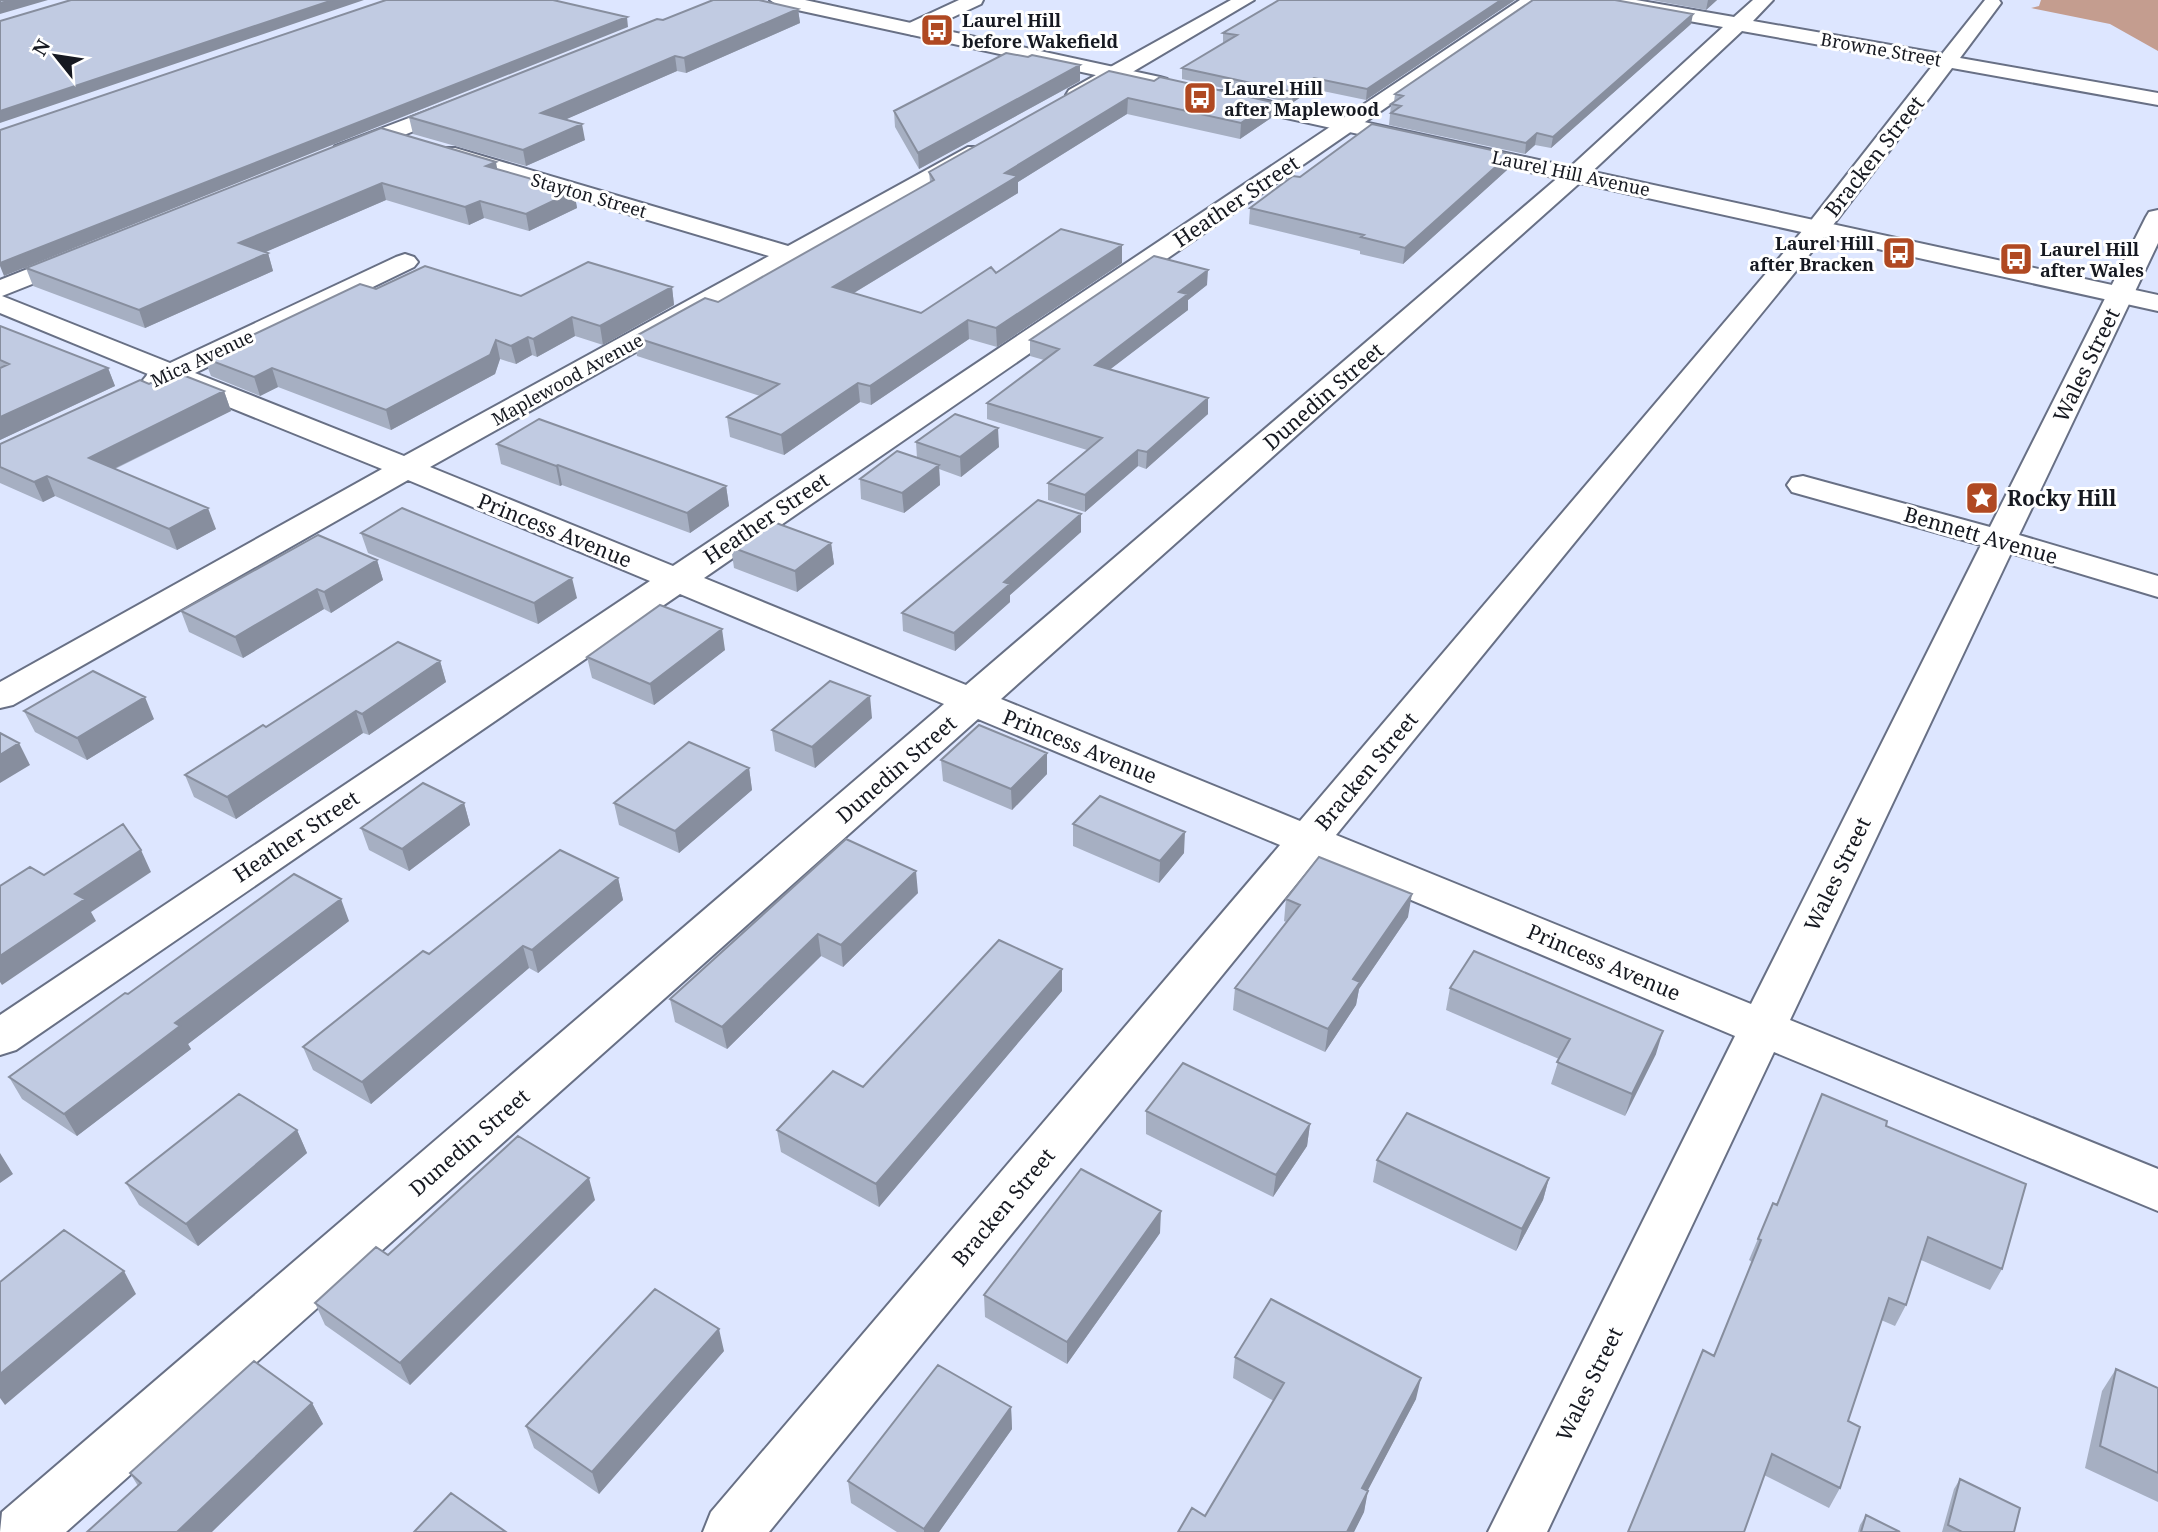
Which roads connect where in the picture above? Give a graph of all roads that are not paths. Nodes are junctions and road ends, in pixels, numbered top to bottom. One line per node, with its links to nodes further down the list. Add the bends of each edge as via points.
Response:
1 (779, 0): 8 (street)
2 (974, 0): 8 (street)
3 (1244, 0): 10 (street)
4 (1533, 0): 16 (street, Heather Street)
5 (1604, 0): 7 (street, Browne Street)
6 (1992, 4): 9 (street, Bracken Street)
7 (1751, 12): 9 (street, Browne Street); 20 (street, Dunedin Street)
8 (912, 29): 10 (street)
9 (1949, 61): 14 (street, Browne Street); 22 (street, Bracken Street)
10 (1115, 74): 11 (street); 15 (street)
11 (1180, 88)
12 (1206, 94): 16 (street, Laurel Hill Avenue)
13 (475, 98): 17 (street)
14 (2158, 99)
15 (1055, 107)
16 (1349, 125): 20 (street, Laurel Hill Avenue); 34 (street, Heather Street)
17 (384, 135): 19 (street); 24 (street, Stayton Street)
18 (996, 141): 24 (street, Maplewood Avenue)
19 (320, 160)
20 (1576, 174): 22 (street, Laurel Hill Avenue); 37 (street, Dunedin Street)
21 (2158, 217): 27 (street, Wales Street)
22 (1818, 228): 27 (street, Laurel Hill Avenue); 38 (street, Bracken Street)
23 (103, 248): 26 (street)
24 (793, 255): 31 (street, Maplewood Avenue)
25 (405, 262): 29 (street, Mica Avenue)
26 (0, 289)
27 (2139, 299): 33 (street, Wales Street)
28 (0, 304): 29 (street, Princess Avenue)
29 (171, 373): 30 (street, Mica Avenue); 31 (street, Princess Avenue)
30 (134, 391)
31 (406, 468): 34 (street, Princess Avenue); 36 (street, Maplewood Avenue)
32 (1803, 485): 33 (street, Bennett Avenue)
33 (2001, 540): 35 (street, Bennett Avenue); 39 (street, Wales Street)
34 (675, 579): 37 (street, Princess Avenue); 40 (street, Heather Street)
35 (2158, 587)
36 (0, 697)
37 (973, 702): 38 (street, Princess Avenue); 42 (street, Dunedin Street)
38 (1309, 839): 39 (street, Princess Avenue); 43 (street, Bracken Street)
39 (1762, 1028): 41 (street, Princess Avenue); 44 (street, Wales Street)
40 (0, 1038)
41 (2158, 1191)
42 (23, 1532)
43 (732, 1532)
44 (1517, 1532)

